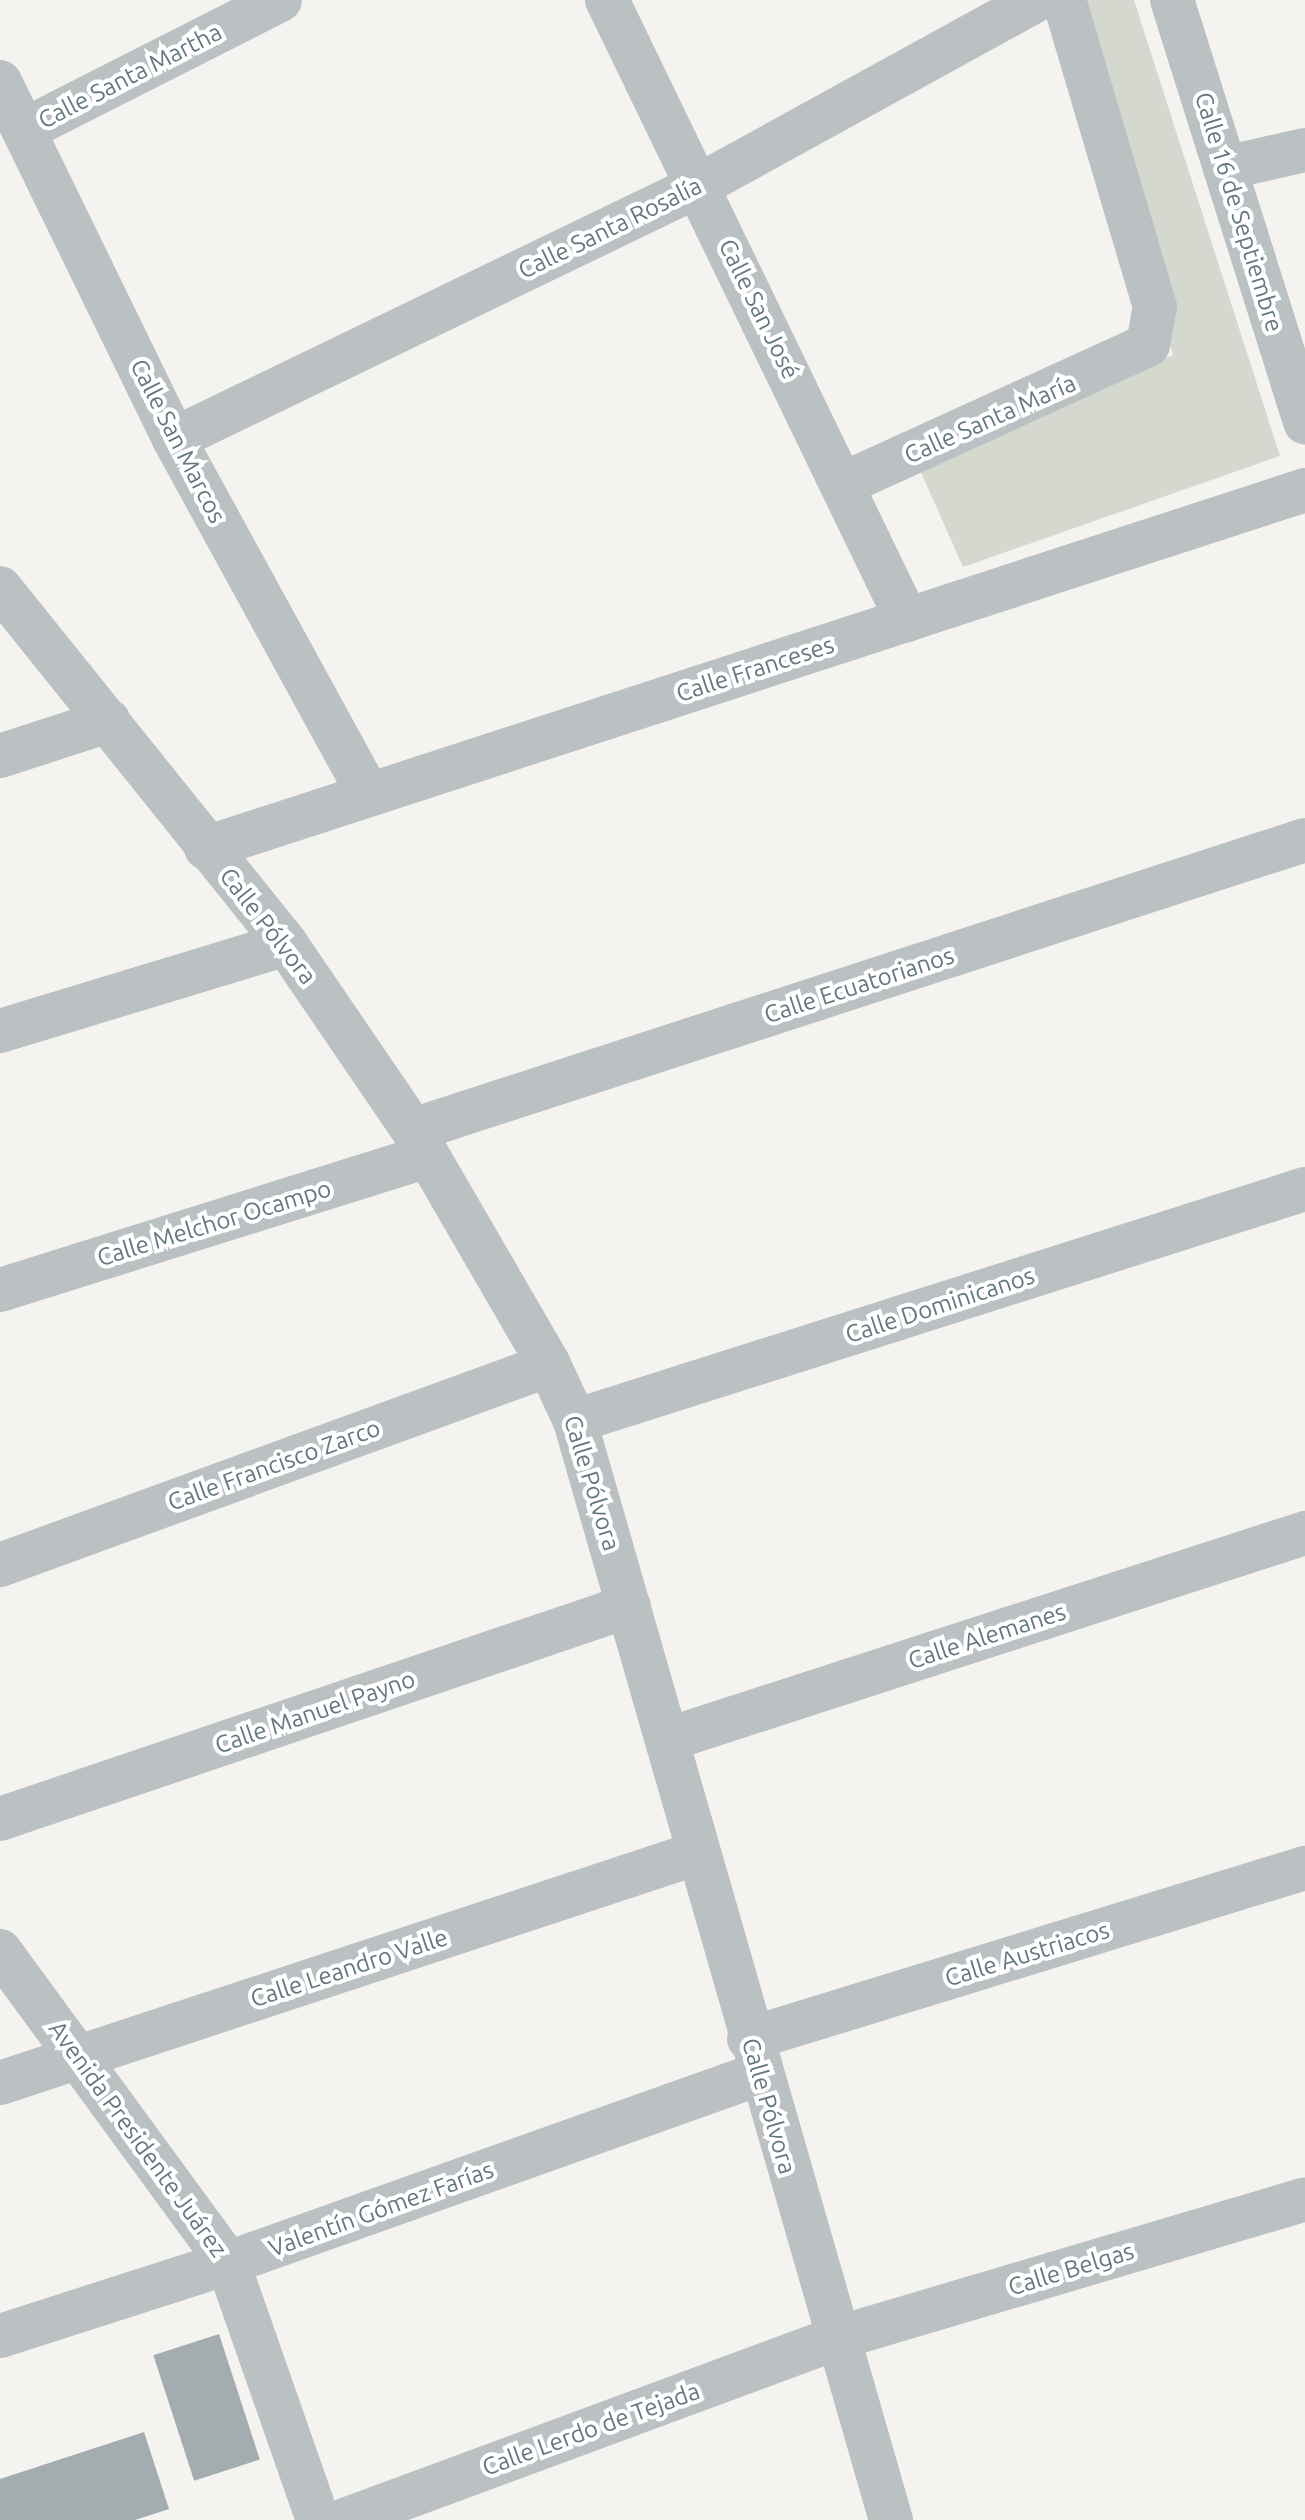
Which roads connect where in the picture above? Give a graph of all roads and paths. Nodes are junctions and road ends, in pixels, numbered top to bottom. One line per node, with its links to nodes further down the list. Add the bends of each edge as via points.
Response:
1 (280, 0): 7 (street, Calle Santa Martha)
2 (607, 0): 10 (street, Calle San José)
3 (1037, 0): 10 (street, Calle Santa Rosalía)
4 (1064, 0): 13 (street, Calle Santa María, via 1155,307 1148,345)
5 (1172, 0): 9 (street, Calle 16 de Septiembre)
6 (0, 82): 7 (street, Calle San Marcos)
7 (24, 130): 12 (street, Calle San Marcos)
8 (1305, 150): 9 (street)
9 (1225, 168): 11 (street, Calle 16 de Septiembre)
10 (700, 185): 12 (street, Calle Santa Rosalía); 13 (street, Calle San José)
11 (1305, 423)
12 (174, 439): 19 (street, Calle San Marcos)
13 (843, 484): 16 (street, Calle San José)
14 (1305, 490): 16 (street, Calle Franceses)
15 (0, 588): 17 (street, Calle Pólvora)
16 (907, 620): 19 (street, Calle Franceses)
17 (108, 721): 18 (street); 21 (street, Calle Pólvora)
18 (0, 756)
19 (368, 794): 21 (street, Calle Franceses)
20 (1305, 840): 24 (street, Calle Ecuatorianos)
21 (206, 848): 22 (street, Calle Pólvora)
22 (286, 944): 23 (street); 24 (street, Calle Pólvora)
23 (0, 1031)
24 (420, 1143): 26 (street, Calle Melchor Ocampo); 27 (street, Calle Pólvora)
25 (1305, 1189): 28 (street, Calle Dominicanos)
26 (0, 1290)
27 (549, 1365): 28 (street, Calle Pólvora); 30 (street, Calle Francisco Zarco)
28 (575, 1421): 31 (street, Calle Pólvora)
29 (1305, 1533): 32 (street, Calle Alemanes)
30 (0, 1565)
31 (629, 1606): 32 (street, Calle Pólvora); 33 (street, Calle Manuel Payno)
32 (669, 1739): 34 (street, Calle Pólvora)
33 (0, 1819)
34 (698, 1853): 37 (street, Calle Pólvora); 38 (street, Calle Leandro Valle)
35 (1305, 1868): 37 (street, Calle Austriacos)
36 (0, 1951): 38 (street, Avenida Presidente Juárez)
37 (754, 2056): 41 (street, Valentín Gómez Farías); 43 (street, Calle Pólvora)
38 (79, 2057): 39 (street, Calle Leandro Valle); 41 (street, Avenida Presidente Juárez)
39 (0, 2083)
40 (1305, 2199): 43 (street, Calle Belgas)
41 (228, 2263): 42 (street, Valentín Gómez Farías); 44 (street, Avenida Presidente Juárez)
42 (0, 2336)
43 (837, 2338): 45 (street, Calle Lerdo de Tejada); 46 (street, Calle Pólvora)
44 (318, 2520)
45 (345, 2520)
46 (891, 2520)

